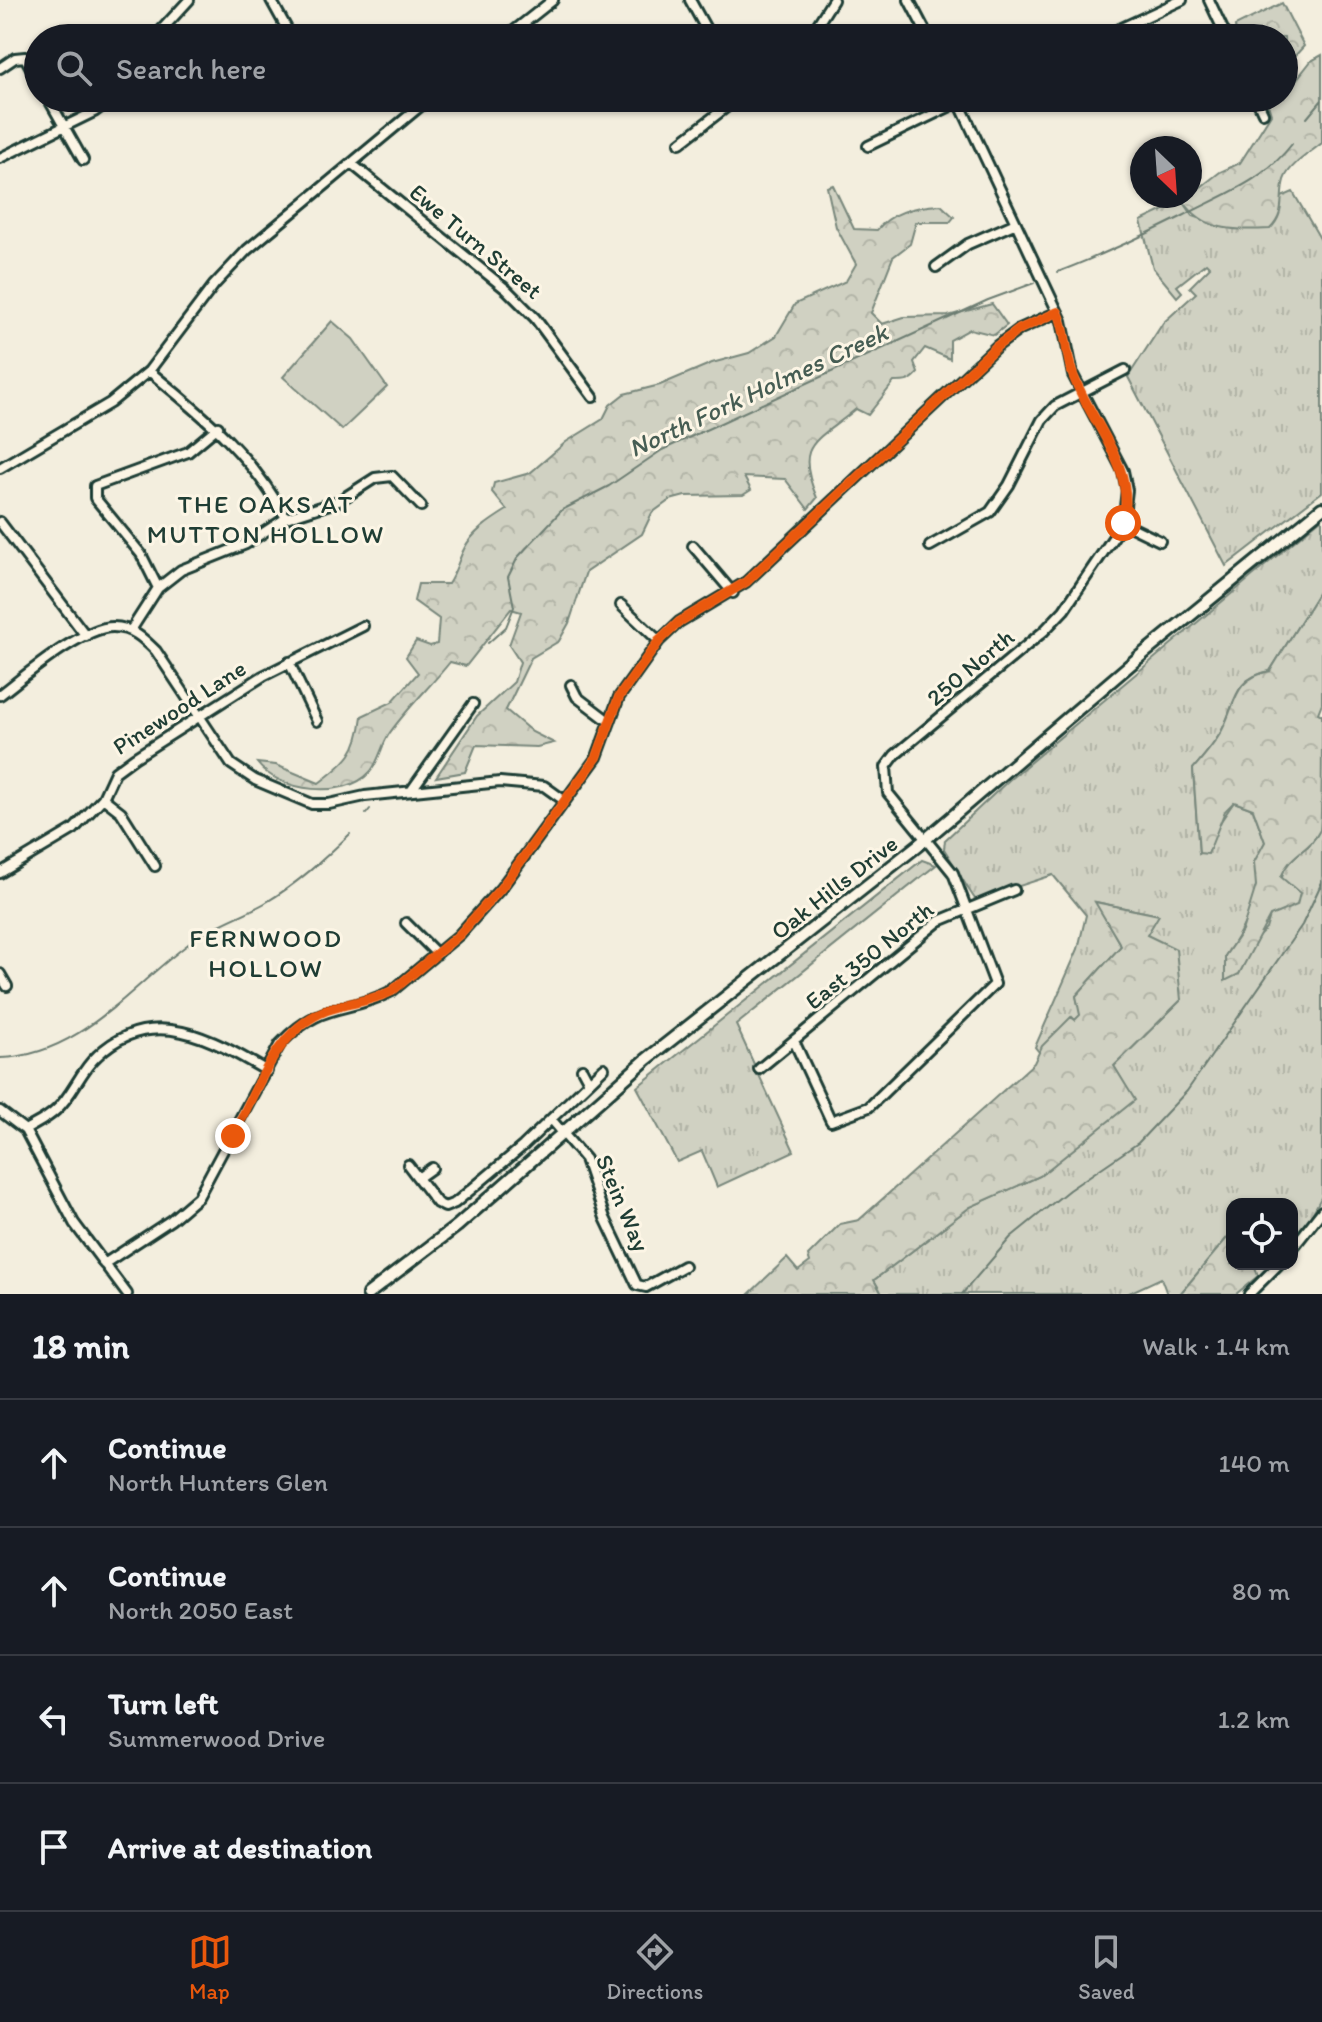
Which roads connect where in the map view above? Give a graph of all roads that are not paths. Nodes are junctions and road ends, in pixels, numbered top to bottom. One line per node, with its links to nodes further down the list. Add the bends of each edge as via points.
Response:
1 (189, 0): 9 (street)
2 (271, 0): 10 (street)
3 (553, 0): 11 (street)
4 (690, 0): 12 (street)
5 (833, 0): 13 (street)
6 (909, 0): 14 (street)
7 (1182, 0): 15 (street)
8 (1209, 0): 16 (street)
9 (167, 24)
10 (284, 24)
11 (523, 24)
12 (703, 24)
13 (818, 24)
14 (922, 24)
15 (1130, 24)
16 (1220, 24)
17 (24, 57): 18 (street)
18 (0, 68)
19 (57, 112): 25 (street)
20 (94, 112): 25 (street)
21 (412, 112): 30 (street)
22 (720, 112): 26 (street)
23 (935, 112): 27 (street)
24 (964, 112): 31 (street)
25 (66, 126): 28 (street); 29 (street)
26 (680, 143)
27 (868, 146)
28 (0, 158)
29 (83, 160)
30 (352, 164): 35 (street, via 247,250); 37 (street, Ewe Turn Street, via 507,290 535,318)
31 (1016, 223): 32 (street, via 968,244); 33 (street)
32 (936, 267)
33 (1058, 312): 36 (street); 49 (street, via 997,346)
34 (1125, 370): 36 (street)
35 (149, 371): 38 (street); 39 (street, via 110,403)
36 (1082, 392): 44 (street, via 1123,471); 47 (street, via 1055,406 1042,420 990,512)
37 (593, 397)
38 (218, 427): 42 (street, via 250,462); 48 (street, via 188,452 95,486 95,498 141,554)
39 (0, 468)
40 (421, 506): 42 (street, via 392,476 383,475 339,501)
41 (1322, 508): 65 (main road, Oak Hills Drive)
42 (286, 518): 48 (street, via 246,544 198,560)
43 (0, 522): 53 (street)
44 (1123, 523): 45 (street); 65 (street, 250 North, via 1044,631 886,767 888,793)
45 (1160, 541)
46 (693, 546): 49 (street)
47 (930, 546)
48 (158, 588): 52 (street)
49 (733, 593): 54 (street, via 679,622)
50 (621, 605): 54 (street)
51 (363, 626): 55 (street, Pinewood Lane)
52 (131, 630): 53 (street, via 115,626); 59 (street, via 156,651)
53 (86, 636): 57 (street)
54 (659, 641): 61 (street, via 619,697)
55 (289, 662): 59 (street, Pinewood Lane); 60 (street)
56 (571, 685): 61 (street, via 577,697)
57 (0, 695)
58 (473, 704): 62 (street)
59 (198, 717): 62 (street, via 242,773 312,804); 63 (street, Pinewood Lane, via 115,772)
60 (317, 721)
61 (610, 722): 64 (street, via 597,757)
62 (411, 791): 64 (street, via 500,782 544,786)
63 (103, 798): 66 (street, via 121,812); 67 (street, Pinewood Lane, via 74,829)
64 (565, 801): 71 (street, via 482,912)
65 (926, 839): 69 (street, via 953,873); 83 (main road, Oak Hills Drive, via 647,1059)
66 (155, 866)
67 (0, 873)
68 (1014, 890): 69 (street, East 350 North)
69 (966, 909): 74 (street, East 350 North, via 939,921); 74 (street, via 995,984 869,1107 831,1121)
70 (406, 923): 71 (street)
71 (437, 954): 78 (street, via 376,999 323,1011 298,1026 280,1044)
72 (0, 974): 73 (street)
73 (7, 986)
74 (794, 1041): 77 (street, East 350 North)
75 (604, 1068): 79 (street)
76 (582, 1069): 79 (street)
77 (759, 1069)
78 (267, 1071): 82 (street, via 210,1038 185,1030 134,1034 98,1054 57,1109); 89 (street, via 198,1197)
79 (589, 1082): 81 (street)
80 (0, 1111): 82 (street)
81 (551, 1119): 83 (street); 86 (street, via 445,1207)
82 (25, 1130): 89 (street, via 74,1223)
83 (564, 1134): 90 (street, Stein Way, via 585,1159 605,1218 637,1285 646,1287); 93 (main road, Oak Hills Drive, via 447,1235)
84 (408, 1165): 86 (street)
85 (432, 1168): 86 (street)
86 (418, 1178)
87 (1322, 1211): 88 (street)
88 (1298, 1241)
89 (104, 1264): 92 (street)
90 (684, 1266)
91 (1273, 1270): 94 (street)
92 (127, 1294)
93 (368, 1294)
94 (1249, 1294)

